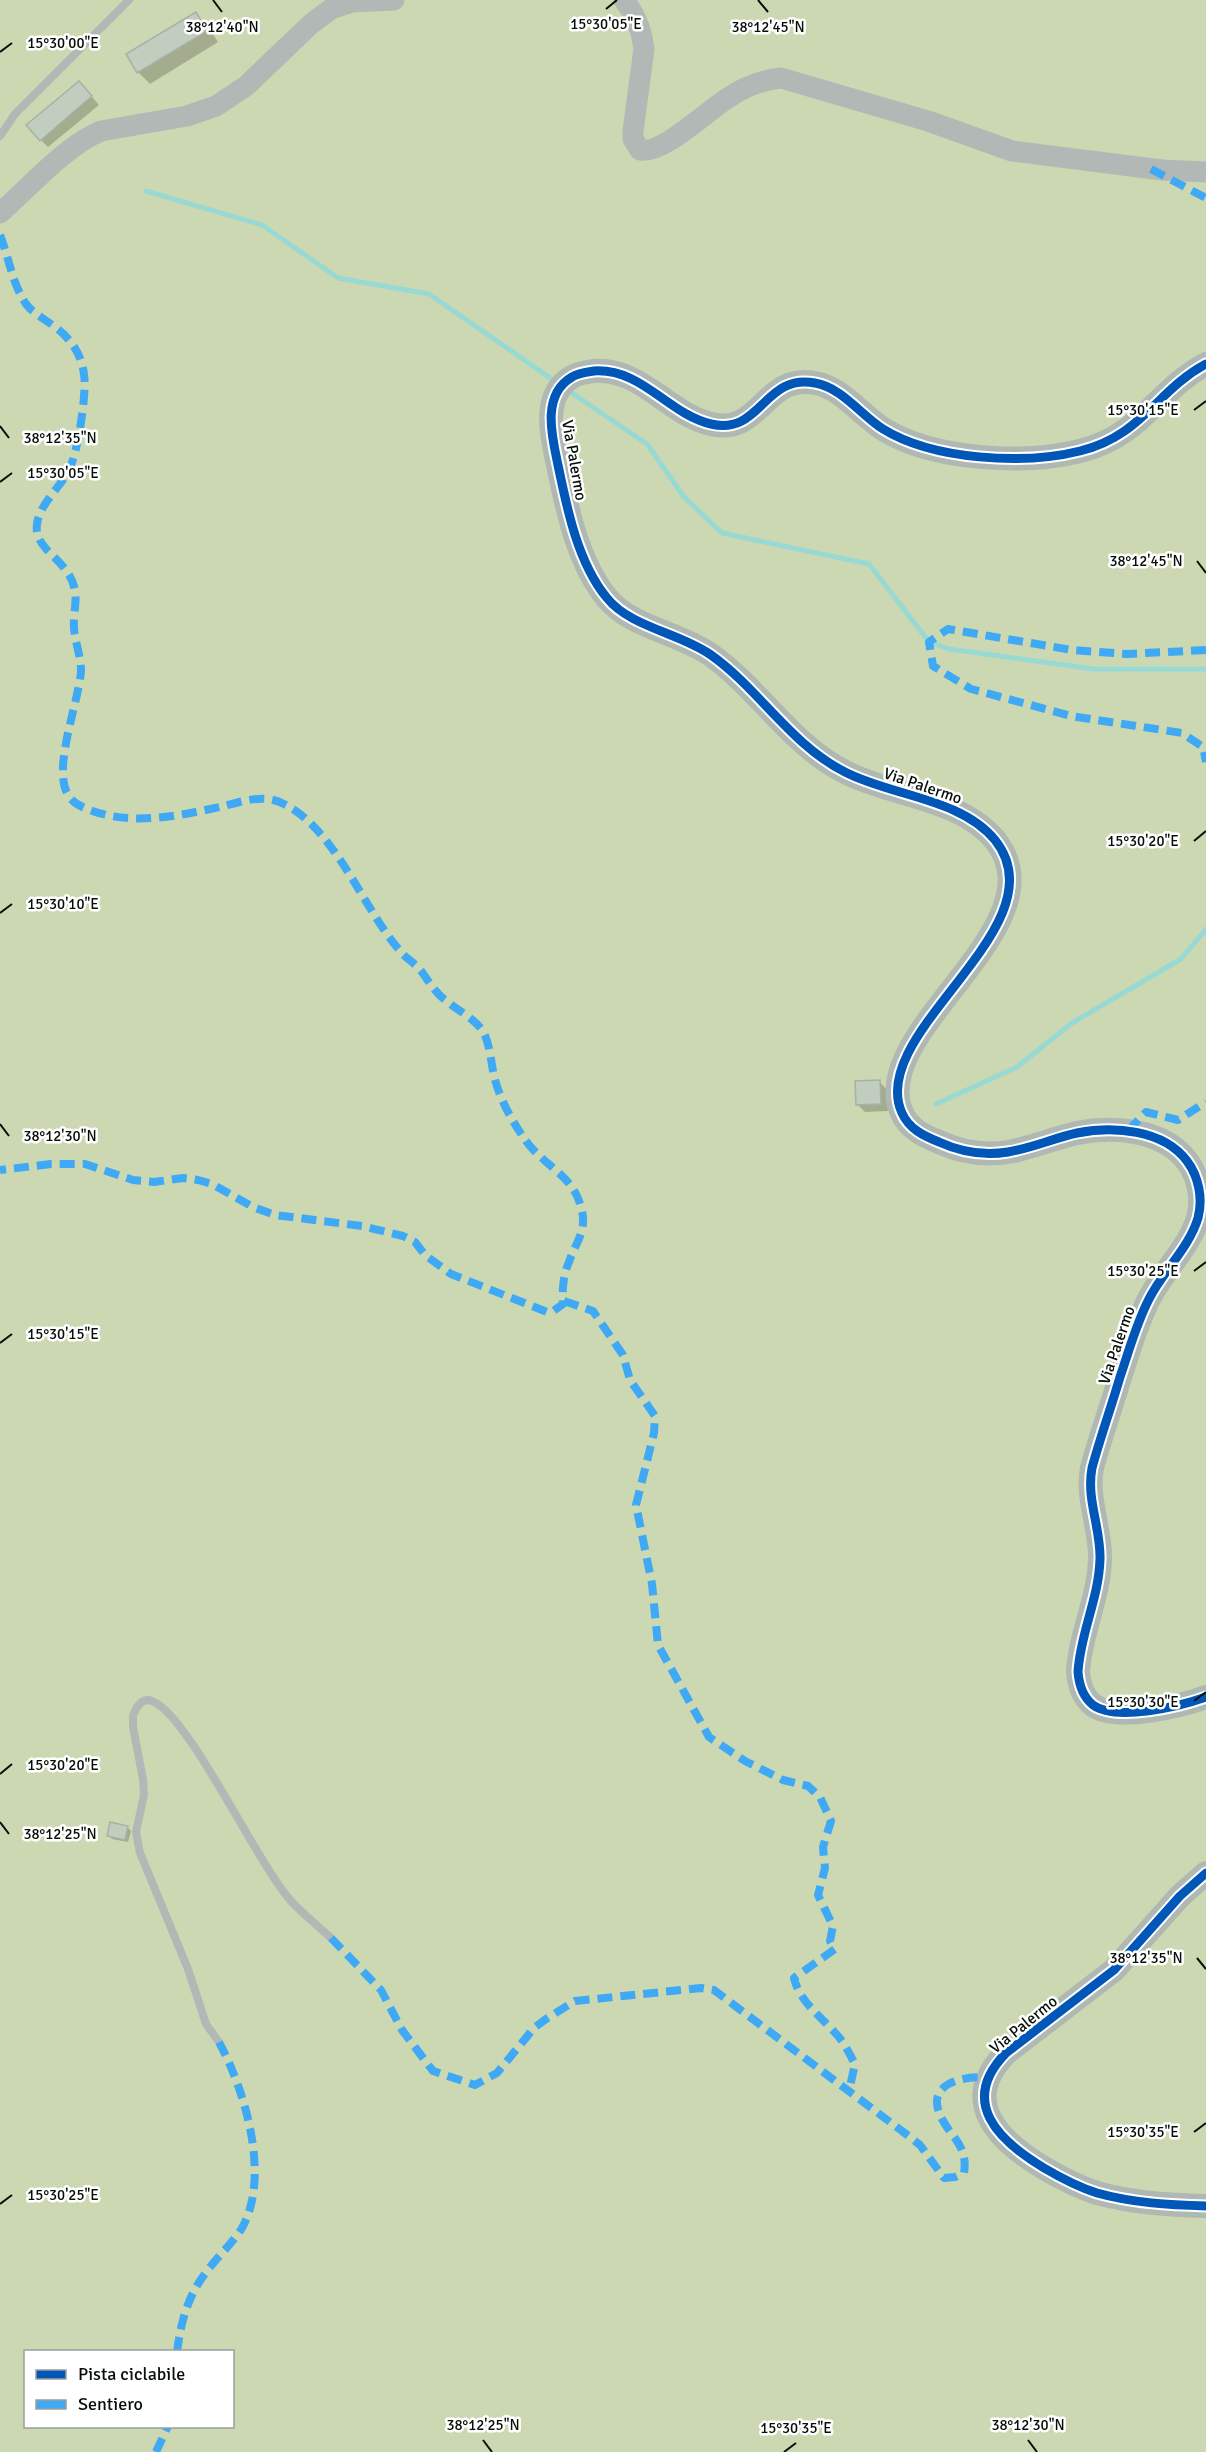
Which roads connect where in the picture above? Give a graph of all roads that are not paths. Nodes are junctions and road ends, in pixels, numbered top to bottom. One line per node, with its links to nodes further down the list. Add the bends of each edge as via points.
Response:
1 (129, 0): 4 (lane, via 15,114)
2 (394, 0): 6 (street, via 352,2 331,9 246,86 216,106 187,116 88,136)
3 (624, 0): 5 (street, via 643,37 633,131 640,150 662,146 742,89 781,78 928,121 1012,151)
4 (0, 136)
5 (1206, 172)
6 (0, 213)
7 (1206, 364): 8 (main road, Via Palermo, via 1190,373 1122,434 1083,451 1034,457 960,454 920,446 891,434 828,387 813,382 782,387 744,422 723,427 691,417 624,375 609,371 577,374 562,386 553,403 551,420 574,528 587,562 610,602 630,617 711,655 797,736 840,770 955,811 978,824 1002,850 1011,884 1004,912 918,1038 901,1072 898,1097 908,1123 949,1147 984,1154 1007,1153 1075,1133 1128,1131 1164,1142 1181,1154 1192,1169 1200,1189 1198,1216 1190,1237 1142,1313 1092,1468 1090,1482 1100,1571 1078,1672 1087,1699 1107,1710 1154,1709)
8 (1206, 1697)
9 (1206, 1873): 12 (main road, Via Palermo, via 1180,1896 1114,1970 1000,2060 989,2078 986,2094 991,2122 1001,2136 1025,2157 1070,2182 1110,2196 1157,2204)
10 (331, 1938): 11 (lane, via 290,1900 174,1719 150,1700 143,1701 133,1716 144,1795 137,1821 137,1842 206,2024)
11 (219, 2042)
12 (1206, 2206)

